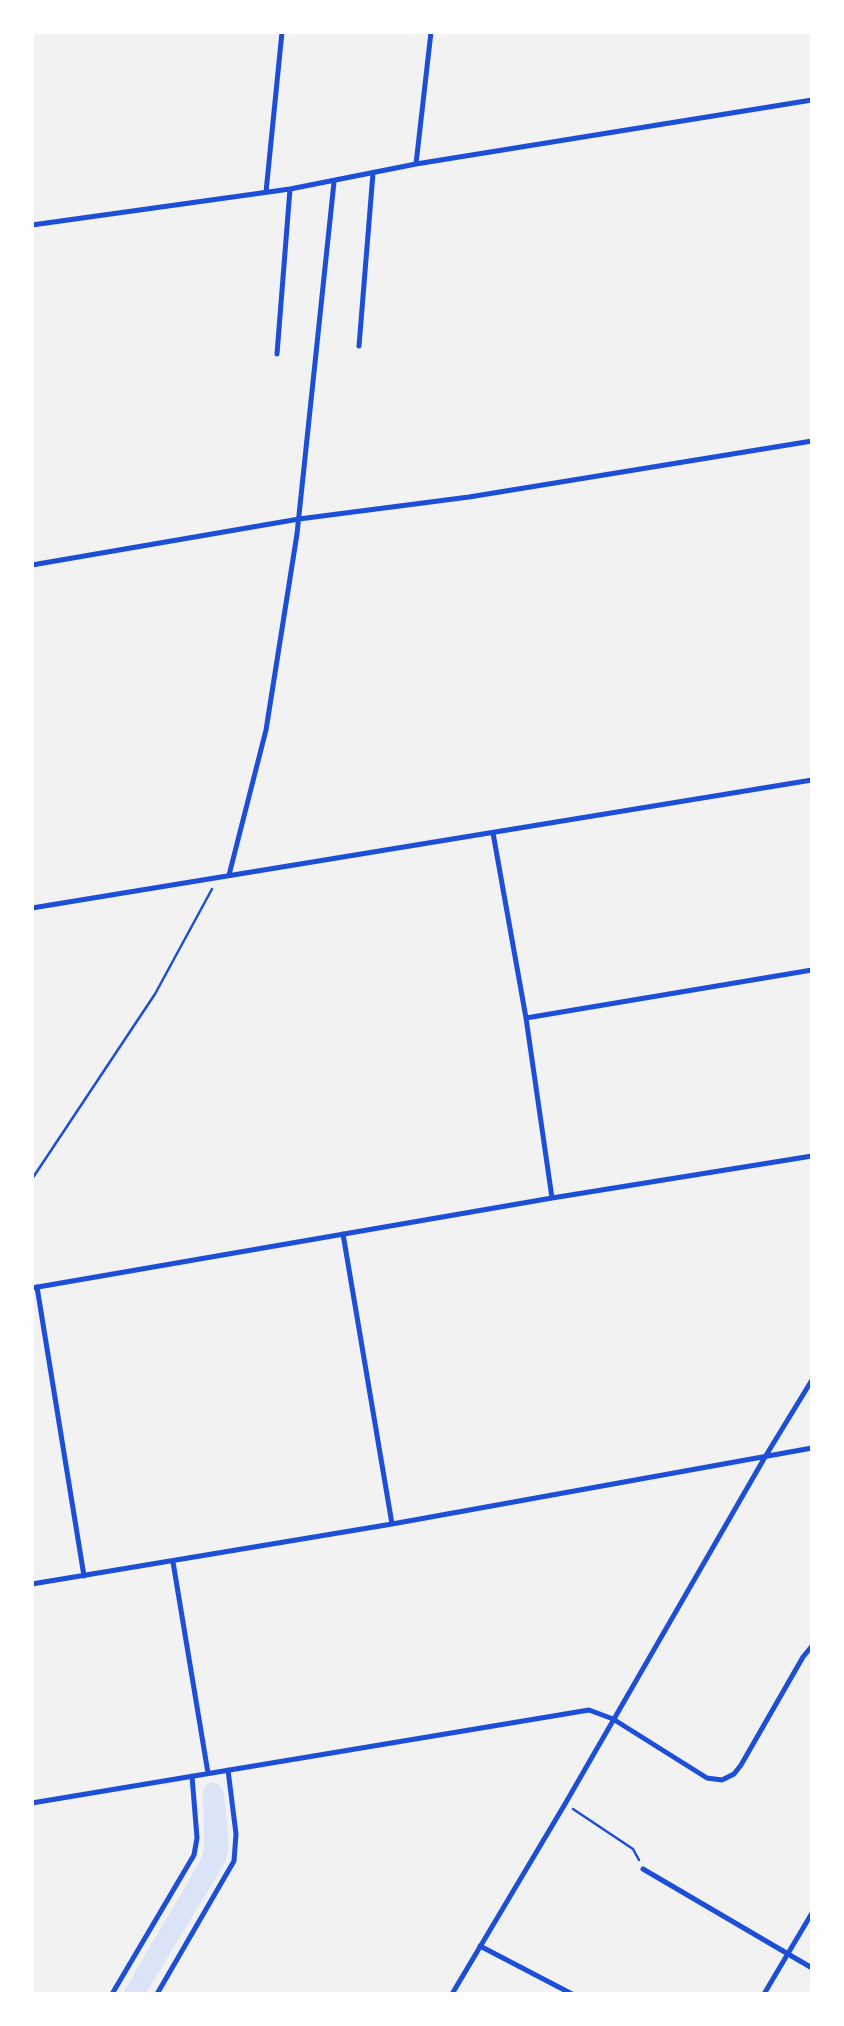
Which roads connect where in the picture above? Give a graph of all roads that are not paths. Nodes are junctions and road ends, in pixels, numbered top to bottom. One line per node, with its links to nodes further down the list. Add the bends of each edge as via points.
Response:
1 (282, 32): 8 (street)
2 (431, 32): 4 (street)
3 (812, 100): 4 (street)
4 (416, 164): 5 (street)
5 (373, 173): 6 (street); 10 (street)
6 (334, 182): 7 (street); 13 (street)
7 (290, 189): 8 (street); 11 (street)
8 (266, 192): 9 (street)
9 (32, 225)
10 (359, 346)
11 (278, 354)
12 (812, 441): 13 (street, via 469,497)
13 (299, 519): 14 (street); 17 (street, via 266,730)
14 (32, 565)
15 (812, 780): 16 (street)
16 (493, 833): 17 (street); 20 (street)
17 (230, 874): 18 (street)
18 (32, 908)
19 (812, 970): 20 (street)
20 (526, 1018): 22 (street)
21 (812, 1156): 22 (street)
22 (552, 1198): 23 (street)
23 (343, 1234): 24 (street); 28 (street)
24 (35, 1287): 30 (street)
25 (812, 1380): 27 (street)
26 (812, 1448): 27 (street)
27 (765, 1457): 28 (street); 33 (street)
28 (392, 1524): 29 (street)
29 (173, 1562): 30 (street); 35 (street)
30 (84, 1576): 31 (street)
31 (32, 1584)
32 (812, 1646): 33 (street, via 742,1765 722,1780 707,1778)
33 (613, 1719): 34 (street, via 589,1710); 40 (street)
34 (228, 1770): 35 (street); 44 (street, via 236,1834 234,1861)
35 (208, 1773): 36 (street)
36 (192, 1776): 37 (street); 43 (street, via 197,1838 194,1855)
37 (32, 1803)
38 (643, 1869): 41 (street)
39 (812, 1913): 41 (street)
40 (480, 1946): 45 (street); 46 (street)
41 (787, 1954): 42 (street); 47 (street)
42 (812, 1968)
43 (112, 1994)
44 (157, 1994)
45 (452, 1994)
46 (572, 1994)
47 (764, 1994)

